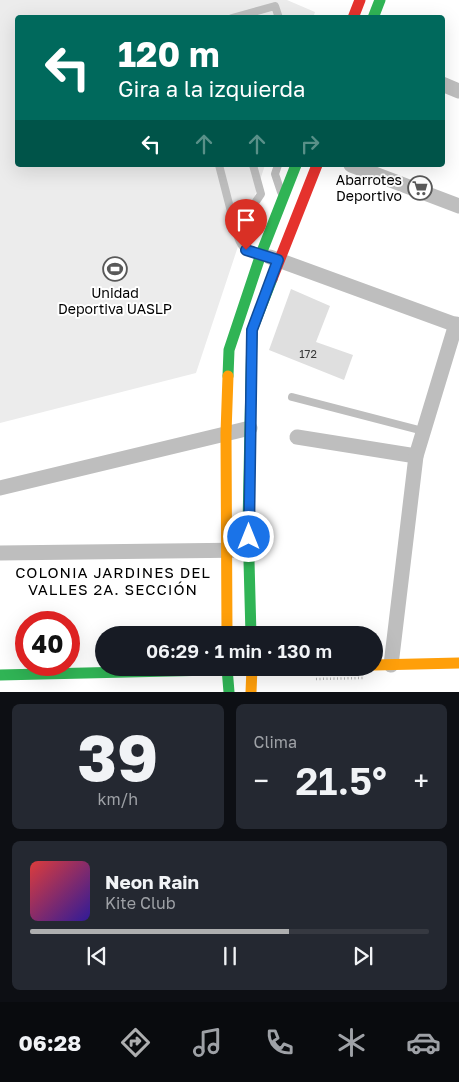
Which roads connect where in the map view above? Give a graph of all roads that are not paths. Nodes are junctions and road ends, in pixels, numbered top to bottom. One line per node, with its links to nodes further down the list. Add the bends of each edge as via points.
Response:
1 (360, 0): 5 (street)
2 (380, 0): 6 (street)
3 (245, 15): 4 (lane, via 275,6)
4 (278, 15)
5 (354, 15)
6 (374, 15)
7 (445, 85): 8 (street)
8 (459, 91)
9 (220, 167): 17 (lane)
10 (254, 167): 17 (lane, via 261,194)
11 (277, 167): 15 (lane, via 275,174)
12 (295, 167): 15 (street)
13 (316, 167): 19 (street)
14 (356, 167): 16 (street)
15 (283, 198): 18 (street)
16 (459, 206)
17 (236, 231): 18 (lane, via 241,246)
18 (262, 254): 19 (street); 24 (street, via 228,350)
19 (278, 260): 20 (street); 22 (street, via 252,330)
20 (457, 325): 23 (street)
21 (292, 397): 23 (lane)
22 (250, 428): 24 (street); 29 (street)
23 (423, 431): 26 (street)
24 (226, 433): 27 (street); 28 (street)
25 (297, 436): 26 (street)
26 (416, 456): 34 (street)
27 (0, 488)
28 (227, 550): 29 (street); 30 (street); 31 (street)
29 (249, 550): 32 (street)
30 (0, 553)
31 (227, 626)
32 (251, 626)
33 (383, 664): 34 (street)
34 (392, 664): 35 (street)
35 (459, 664)
36 (95, 672): 37 (street)
37 (0, 675)
38 (228, 676): 40 (street)
39 (252, 676): 41 (street)
40 (229, 692)
41 (251, 692)

